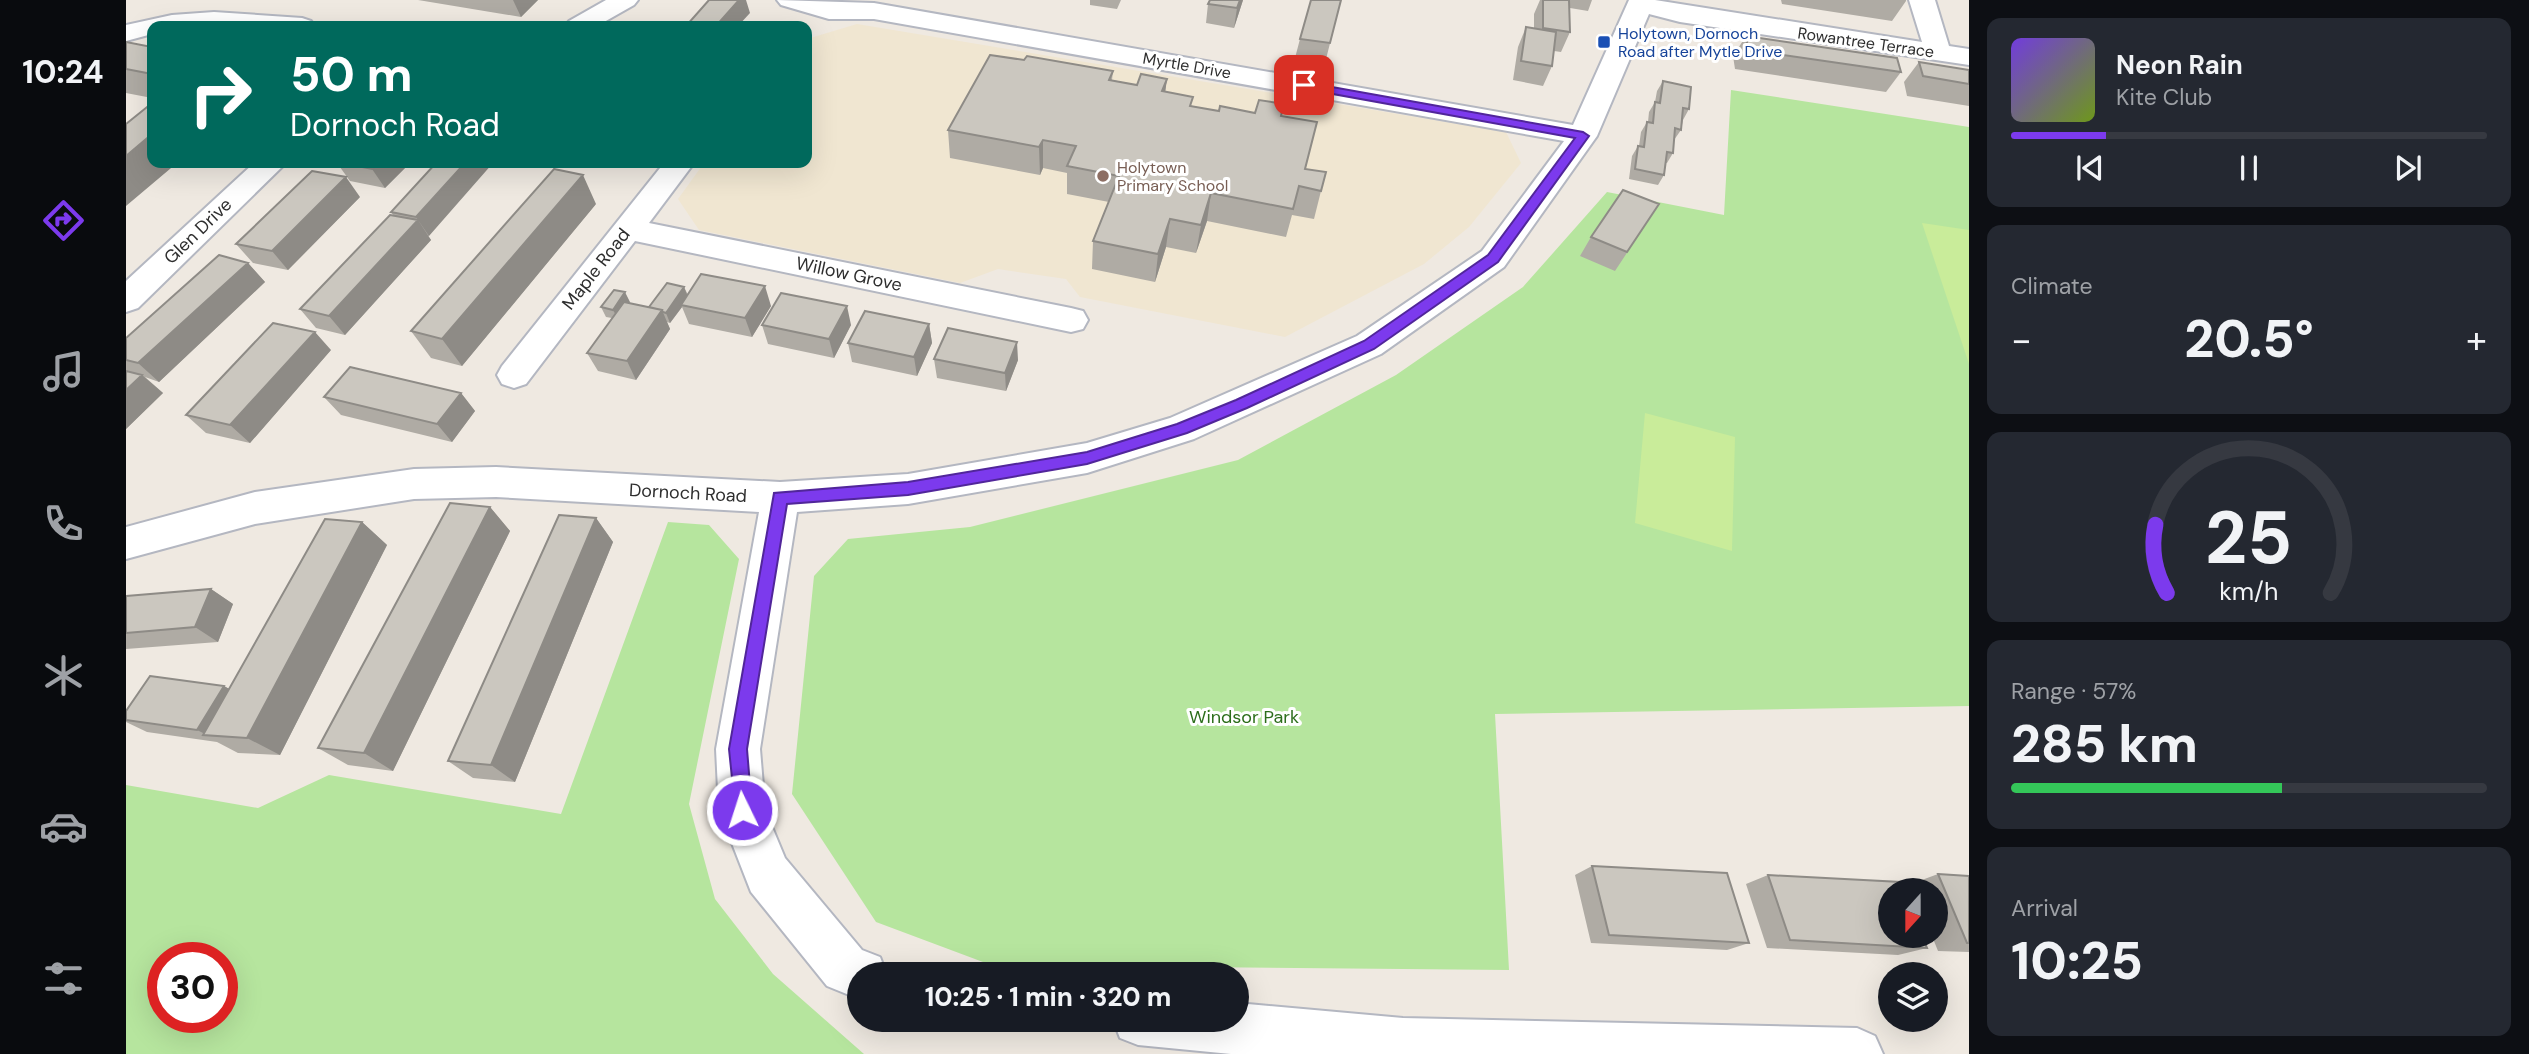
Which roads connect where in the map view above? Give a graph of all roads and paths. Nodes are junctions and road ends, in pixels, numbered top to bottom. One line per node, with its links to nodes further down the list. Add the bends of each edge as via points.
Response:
1 (140, 0): 10 (street)
2 (625, 0): 8 (street)
3 (1922, 0): 11 (street)
4 (1641, 2): 11 (street, Rowantree Terrace, via 1680,14); 13 (street, Dornoch Road)
5 (789, 12): 13 (street, Myrtle Drive, via 874,11)
6 (182, 21): 7 (street)
7 (266, 21)
8 (587, 21)
9 (147, 28): 10 (street)
10 (126, 33)
11 (1938, 52): 12 (street, Rowantree Terrace)
12 (1969, 57)
13 (1583, 136): 20 (street, Dornoch Road, via 1493,258 1369,345 1242,404 1181,429 1087,458 908,489)
14 (266, 168): 17 (street, Glen Drive)
15 (675, 168): 16 (street, Maple Road)
16 (627, 229): 18 (street, Willow Grove); 19 (street, Maple Road)
17 (126, 300)
18 (1071, 320)
19 (514, 375)
20 (780, 498): 21 (street, Dornoch Road, via 496,481 414,484 255,508); 22 (street, via 738,749 742,810 768,875)
21 (126, 543)
22 (847, 969)
23 (1248, 1032): 24 (street)
24 (1404, 1049): 25 (street)
25 (1857, 1054)

